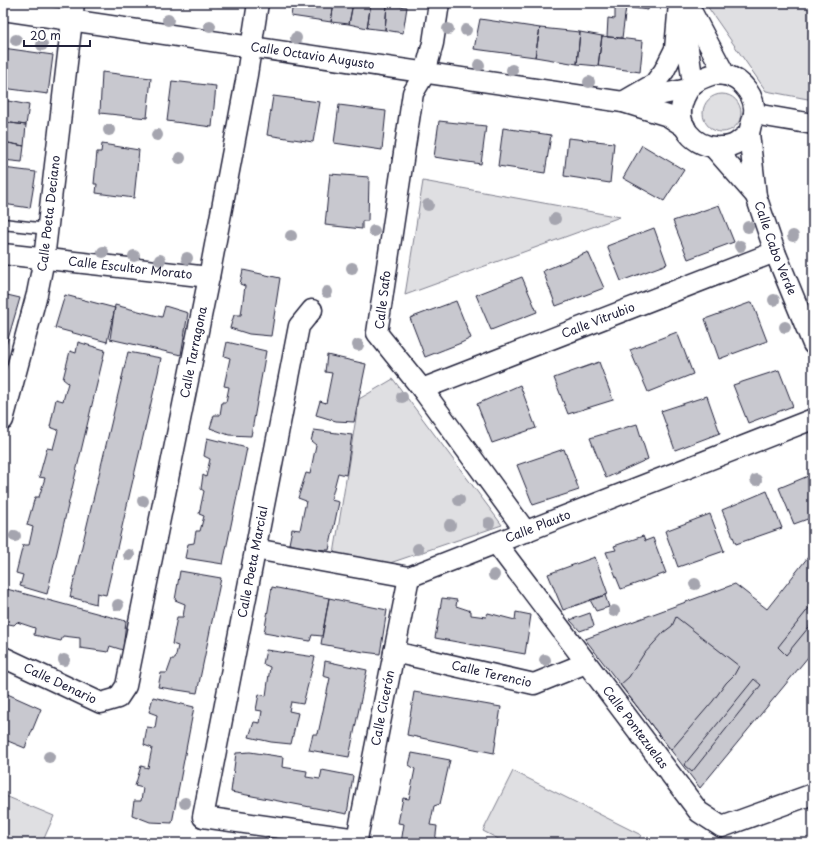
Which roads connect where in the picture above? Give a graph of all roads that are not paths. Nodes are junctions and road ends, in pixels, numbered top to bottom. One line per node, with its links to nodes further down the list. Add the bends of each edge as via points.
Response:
1 (258, 3): 8 (street, Calle Tarragona)
2 (439, 3): 9 (street, Calle Safo)
3 (679, 3): 12 (street, via 675,49 664,71 654,84)
4 (682, 3): 11 (street)
5 (688, 3): 10 (street)
6 (3, 10): 7 (street, Calle Octavio Augusto)
7 (73, 11): 8 (street, Calle Octavio Augusto); 20 (street, Calle Poeta Deciano)
8 (252, 47): 9 (street, Calle Octavio Augusto); 24 (street, Calle Tarragona)
9 (425, 73): 12 (street, Calle Octavio Augusto); 27 (street, Calle Safo, via 413,93 377,333)
10 (725, 75): 11 (street, via 714,74 702,78); 13 (street, via 735,79 750,93)
11 (690, 87): 12 (street, Calle Octavio Augusto); 15 (street, via 681,105)
12 (623, 102): 15 (street, Calle Octavio Augusto, via 668,116)
13 (754, 114): 14 (street); 16 (street)
14 (813, 124)
15 (684, 127): 17 (street, via 692,138)
16 (749, 133): 17 (street, via 736,144); 18 (street, Calle Cabo Verde)
17 (714, 148): 18 (street, Calle Cabo Verde)
18 (756, 196): 21 (street, Calle Cabo Verde)
19 (3, 224): 20 (lane)
20 (47, 229): 23 (street, Calle Poeta Deciano)
21 (775, 252): 26 (street, Calle Cabo Verde); 27 (street, Calle Vitrubio)
22 (3, 254): 23 (street, Calle Escultor Morato)
23 (44, 259): 24 (street, Calle Escultor Morato); 29 (street, Calle Poeta Deciano)
24 (209, 277): 37 (street, Calle Tarragona, via 126,686)
25 (312, 310): 32 (street, Calle Poeta Marcial, via 300,326)
26 (813, 344)
27 (422, 389): 30 (street, Calle Safo)
28 (813, 419): 30 (street, Calle Plauto)
29 (3, 420)
30 (526, 532): 31 (street, Calle Plauto)
31 (496, 543): 33 (street, Calle Plauto); 36 (street, Calle Pontezuelas)
32 (255, 549): 33 (street); 39 (street, Calle Poeta Marcial, via 203,817)
33 (409, 577): 34 (street, Calle Cicerón)
34 (394, 652): 36 (street, Calle Terencio, via 534,684); 39 (street, Calle Cicerón)
35 (3, 657): 37 (street, Calle Denario, via 101,703)
36 (586, 663): 38 (street, Calle Pontezuelas, via 699,812 722,827)
37 (118, 698)
38 (813, 794)
39 (357, 839)

